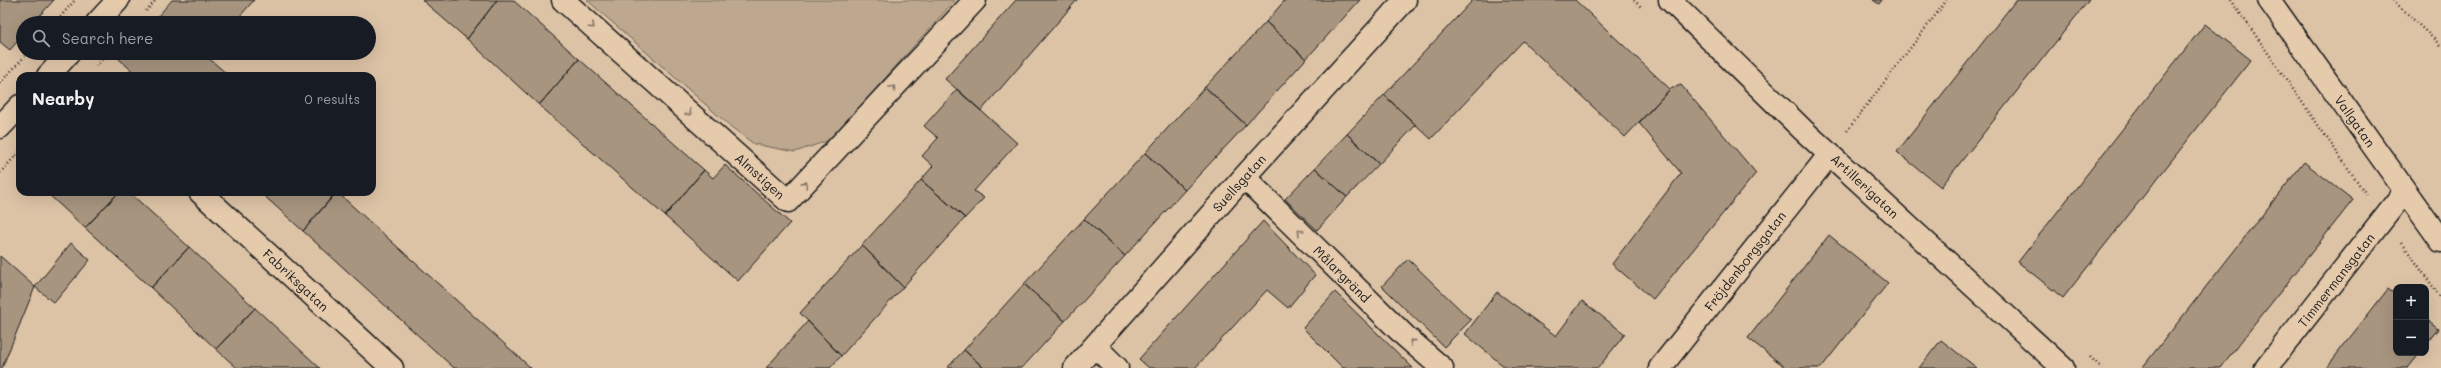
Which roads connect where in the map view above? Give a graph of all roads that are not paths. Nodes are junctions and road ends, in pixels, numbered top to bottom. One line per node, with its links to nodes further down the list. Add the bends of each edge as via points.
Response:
1 (118, 0): 7 (street)
2 (563, 0): 3 (street, Almstigen, one-way to 3, via 788,202)
3 (975, 0)
4 (1405, 0): 11 (street, Suellsgatan)
5 (1670, 0): 10 (street, Artillerigatan)
6 (2269, 0): 12 (street, Vallgatan)
7 (103, 16)
8 (16, 110): 9 (street)
9 (0, 127)
10 (1830, 154): 20 (street, Fröjdenborgsgatan); 21 (street, Artillerigatan)
11 (1244, 177): 15 (street, Suellsgatan); 19 (street, Målargränd, one-way to 11, via 1405,336)
12 (2405, 191): 14 (street, Vallgatan); 22 (street, Timmermansgatan)
13 (204, 196): 16 (street, Fabriksgatan)
14 (2441, 241)
15 (1095, 346): 17 (street, Suellsgatan); 18 (street)
16 (392, 368)
17 (1075, 368)
18 (1117, 368)
19 (1442, 368)
20 (1660, 368)
21 (2063, 368)
22 (2266, 368)

